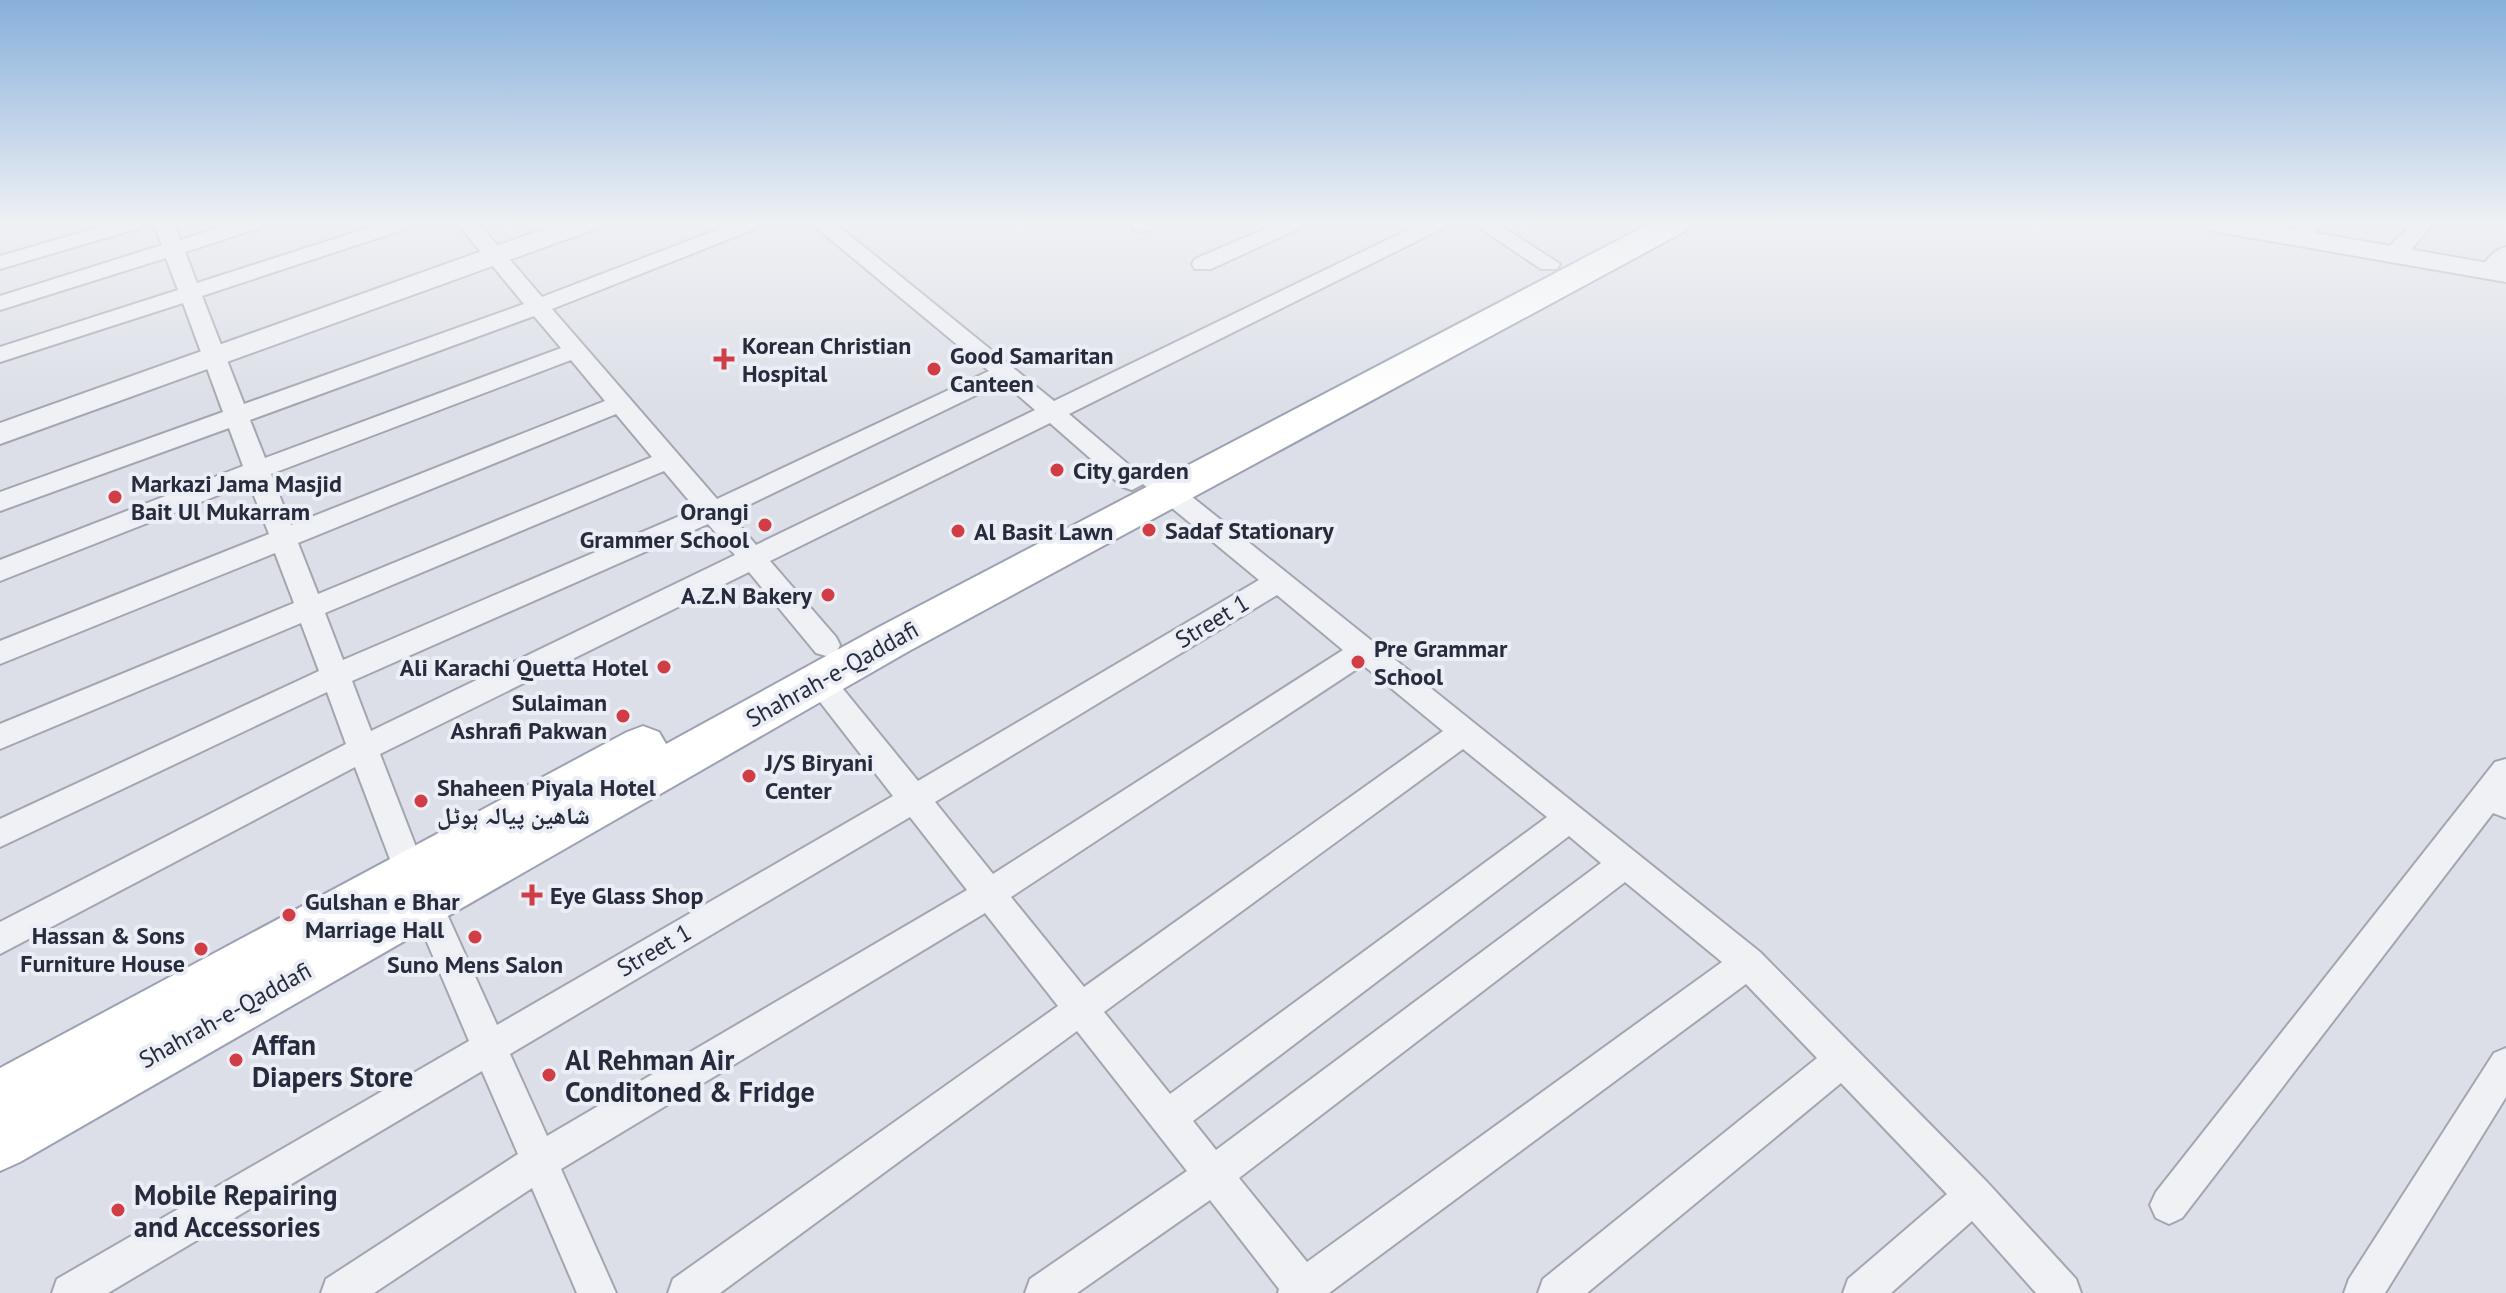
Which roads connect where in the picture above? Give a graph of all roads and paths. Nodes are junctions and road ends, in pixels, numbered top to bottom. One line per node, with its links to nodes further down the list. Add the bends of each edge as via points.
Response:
1 (58, 284): 12 (street)
2 (186, 284): 11 (street)
3 (200, 284): 11 (street)
4 (418, 284): 16 (street)
5 (520, 284): 13 (street)
6 (595, 284): 13 (street)
7 (898, 284): 17 (street)
8 (1313, 284): 19 (street)
9 (1512, 284): 24 (main road, Shahrah-e-Qaddafi)
10 (1551, 284): 24 (main road, Shahrah-e-Qaddafi)
11 (189, 292): 15 (street); 16 (street)
12 (0, 303)
13 (539, 306): 14 (street); 20 (street)
14 (577, 350): 18 (street); 23 (street)
15 (0, 355)
16 (215, 358): 20 (street); 21 (street)
17 (1005, 372): 19 (street); 26 (street)
18 (621, 403): 22 (street); 27 (street)
19 (1052, 412): 24 (street); 28 (street)
20 (237, 416): 23 (street); 25 (street)
21 (0, 434)
22 (669, 459): 26 (street); 31 (street)
23 (257, 470): 27 (street); 29 (street)
24 (1149, 483): 30 (street); 34 (main road, Shahrah-e-Qaddafi)
25 (0, 502)
26 (714, 511): 28 (street); 35 (street)
27 (283, 538): 31 (street); 33 (street)
28 (752, 558): 34 (street); 38 (street)
29 (0, 571)
30 (1278, 581): 32 (street); 40 (street, Street 1)
31 (309, 607): 35 (street); 37 (street)
32 (1363, 651): 36 (street); 45 (street)
33 (0, 653)
34 (823, 663): 40 (street); 44 (main road, Shahrah-e-Qaddafi)
35 (335, 676): 38 (street); 42 (street)
36 (1464, 732): 41 (street); 48 (street)
37 (0, 737)
38 (363, 749): 44 (street); 46 (street)
39 (2500, 791): 58 (street)
40 (914, 799): 45 (street); 49 (street, Street 1)
41 (1569, 818): 43 (street); 53 (street)
42 (0, 834)
43 (1625, 863): 47 (street); 56 (street)
44 (418, 888): 49 (street); 52 (main road, Shahrah-e-Qaddafi); 54 (main road, Shahrah-e-Qaddafi)
45 (989, 894): 48 (street); 55 (street)
46 (0, 939)
47 (1748, 963): 50 (street); 60 (street)
48 (1081, 1009): 53 (street); 63 (street)
49 (489, 1046): 55 (street); 61 (street, Street 1)
50 (1842, 1060): 57 (street); 65 (street)
51 (2506, 1065): 68 (street)
52 (0, 1098)
53 (1167, 1118): 56 (street)
54 (0, 1142)
55 (540, 1161): 59 (street); 62 (street)
56 (1213, 1175): 60 (street); 64 (street)
57 (1974, 1195): 66 (street); 67 (street)
58 (2169, 1205)
59 (593, 1291)
60 (1302, 1292)
61 (71, 1293)
62 (340, 1293)
63 (687, 1293)
64 (1044, 1293)
65 (1557, 1293)
66 (1862, 1293)
67 (2062, 1293)
68 (2363, 1293)

